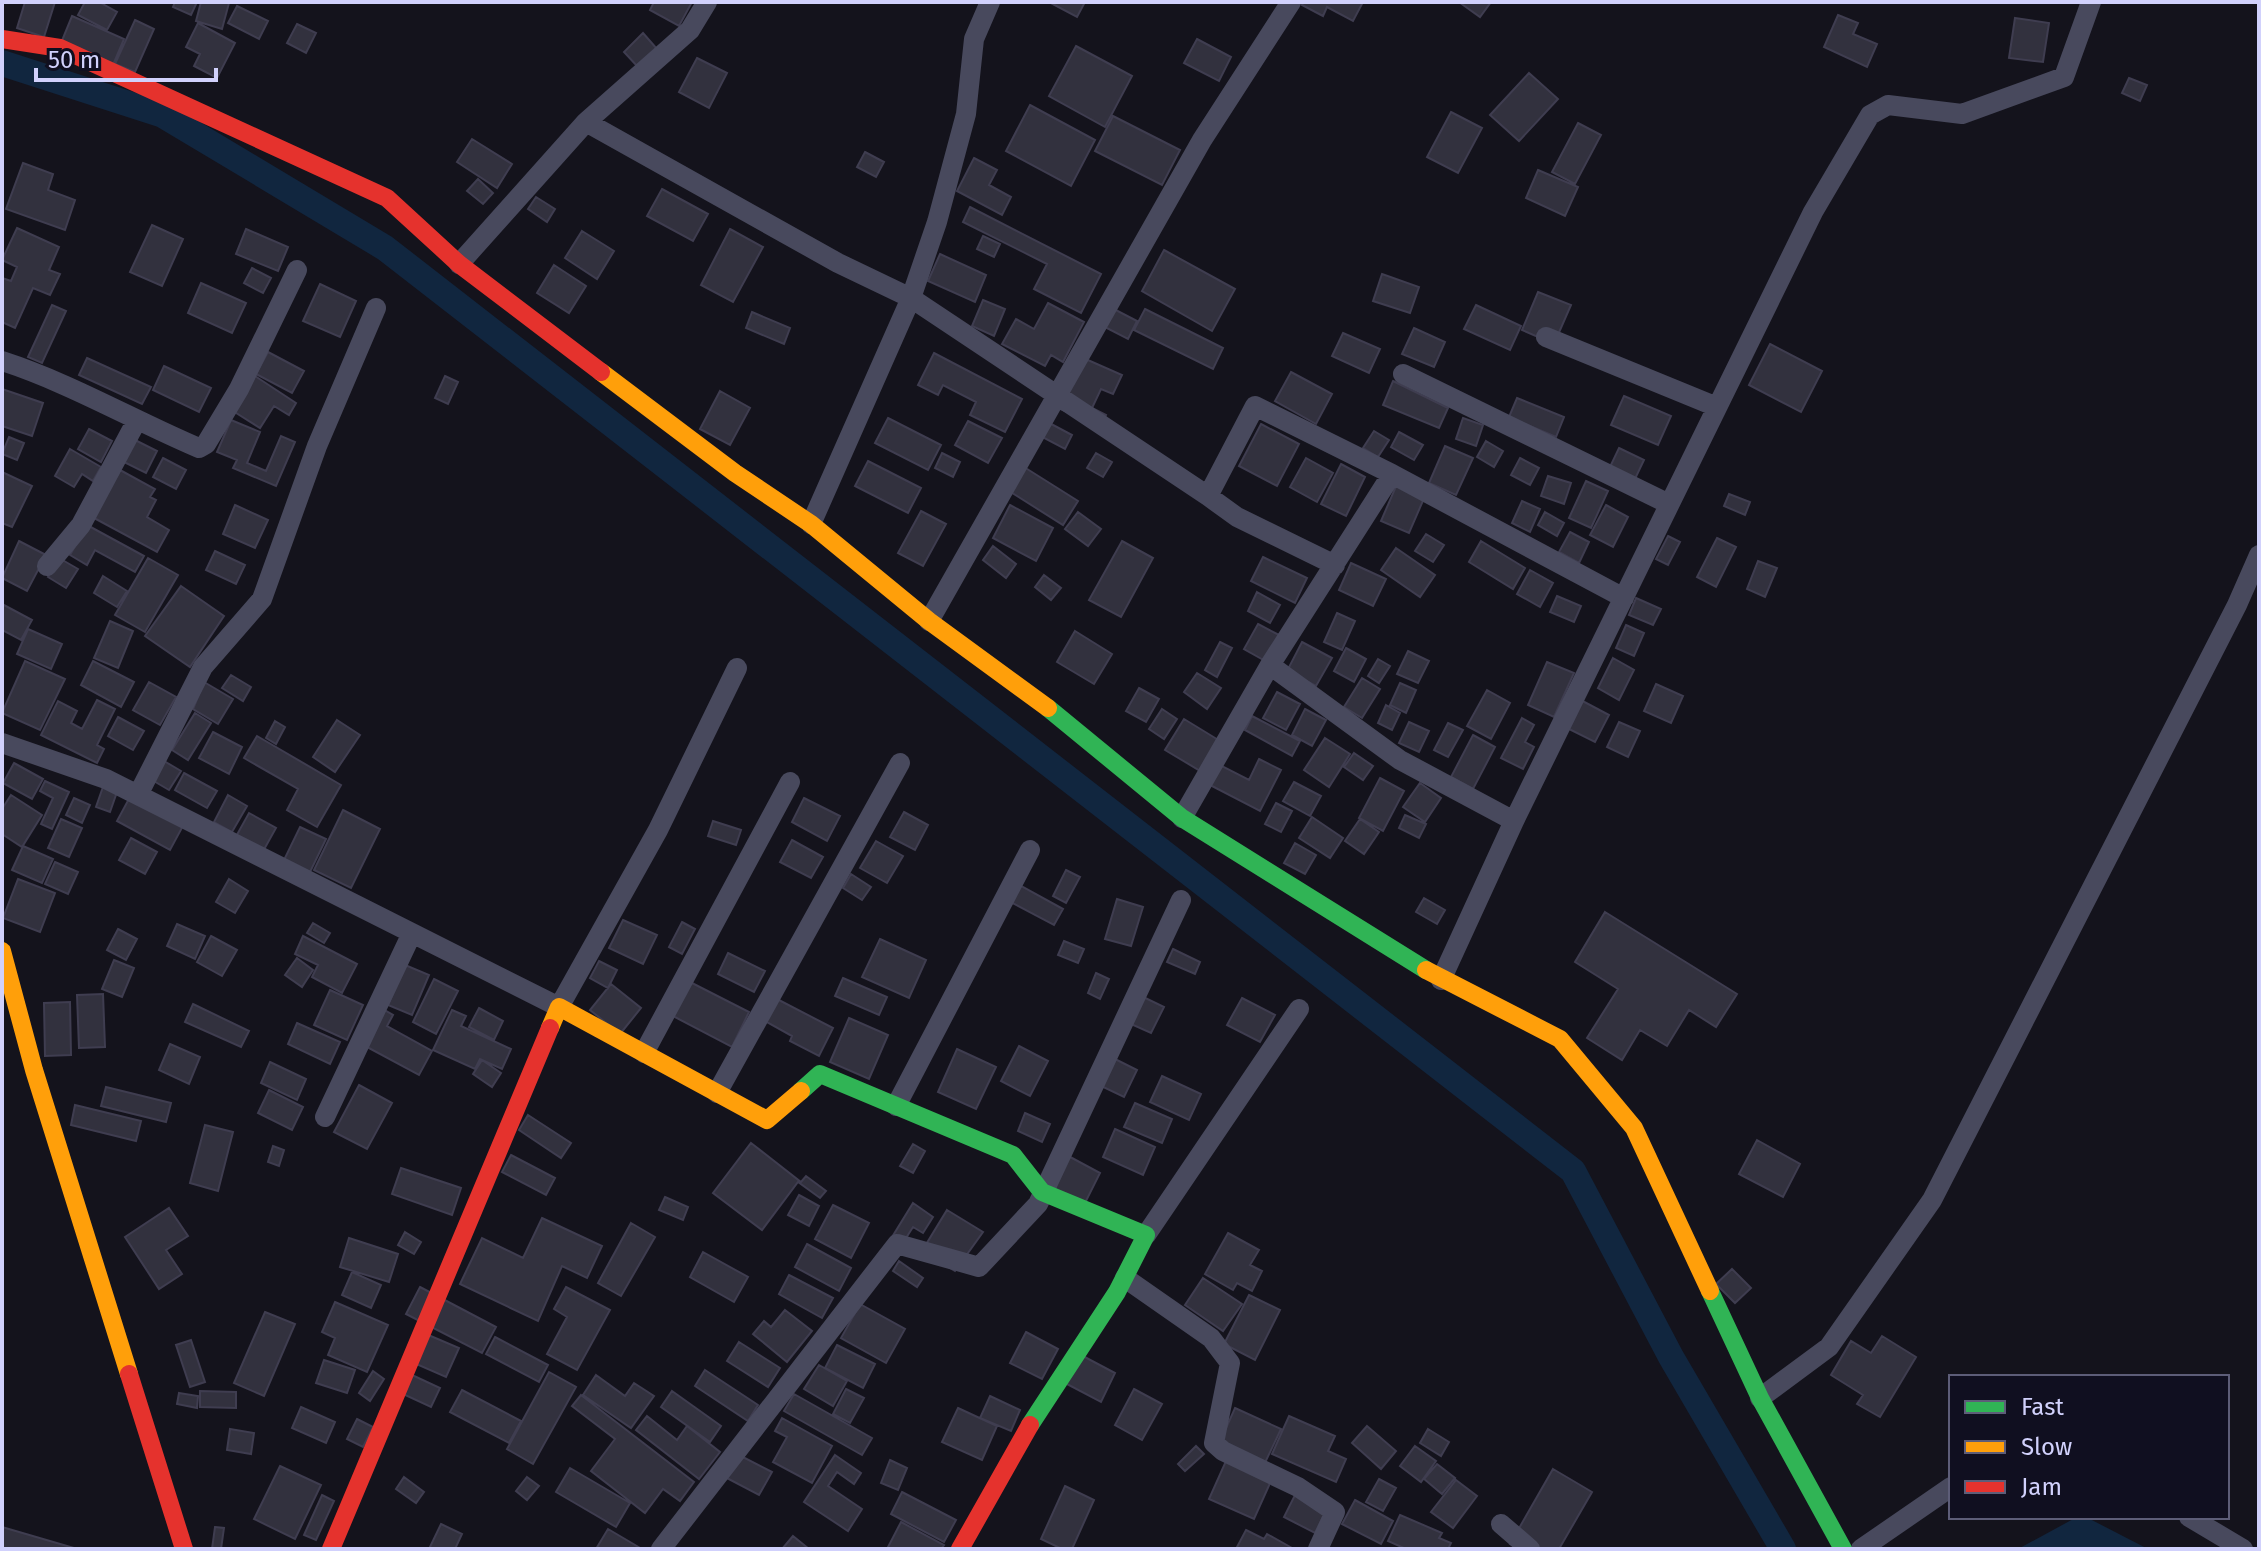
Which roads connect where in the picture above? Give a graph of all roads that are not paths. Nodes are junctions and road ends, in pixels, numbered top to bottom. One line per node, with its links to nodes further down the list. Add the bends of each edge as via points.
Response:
1 (707, 2): 6 (street, via 690,30)
2 (990, 2): 9 (street, via 974,39 966,114)
3 (1291, 2): 14 (street, via 1202,140)
4 (2091, 2): 15 (street, via 2064,77 1962,114 1888,105 1870,115 1813,212)
5 (2, 39): 7 (street, via 60,48 387,198)
6 (586, 122): 7 (street); 9 (street)
7 (459, 264): 20 (street, via 735,473)
8 (297, 270): 16 (street, via 206,444 199,448)
9 (911, 298): 14 (street); 20 (street)
10 (376, 308): 31 (street, via 317,446 262,599 203,667)
11 (1546, 337): 15 (street)
12 (2, 361): 16 (street, via 46,375)
13 (1403, 374): 19 (street)
14 (1057, 396): 18 (street); 25 (street)
15 (1717, 407): 19 (street)
16 (136, 422): 23 (street, via 81,525)
17 (1392, 474): 18 (street, via 1255,406); 22 (street); 24 (street)
18 (1208, 496): 22 (street, via 1237,517)
19 (1669, 504): 24 (street)
20 (811, 524): 25 (street)
21 (2259, 555): 48 (street, via 1932,1200 1829,1347)
22 (1335, 565): 26 (street)
23 (47, 566)
24 (1624, 598): 33 (street)
25 (929, 621): 32 (street, via 1043,704)
26 (1270, 665): 32 (street); 33 (street, via 1400,760)
27 (737, 668): 39 (street, via 658,830)
28 (2, 743): 31 (street)
29 (900, 763): 42 (street)
30 (790, 782): 41 (street)
31 (138, 795): 36 (street)
32 (1182, 818): 38 (street)
33 (1514, 821): 38 (street)
34 (1030, 850): 43 (street)
35 (1181, 900): 45 (street)
36 (412, 933): 39 (street); 44 (street)
37 (2, 951): 52 (street, via 34,1070)
38 (1441, 980): 48 (street, via 1560,1039 1634,1128)
39 (559, 1007): 41 (street); 53 (street)
40 (1299, 1009): 46 (street)
41 (644, 1053): 42 (street)
42 (717, 1093): 43 (street, via 767,1120 820,1074)
43 (896, 1106): 45 (street, via 1013,1155)
44 (325, 1117)
45 (1042, 1192): 46 (street); 54 (street, via 1038,1204 979,1267 897,1244)
46 (1146, 1235): 47 (street)
47 (1125, 1278): 55 (street, via 1014,1449); 56 (street, via 1211,1338 1230,1363 1214,1443 1335,1512)
48 (1760, 1398): 58 (street)
49 (1949, 1488): 59 (street)
50 (2192, 1519): 60 (street)
51 (1501, 1524): 57 (street)
52 (184, 1549)
53 (331, 1549)
54 (661, 1549)
55 (960, 1549)
56 (1318, 1549)
57 (1530, 1549)
58 (1843, 1549)
59 (1861, 1549)
60 (2243, 1549)

